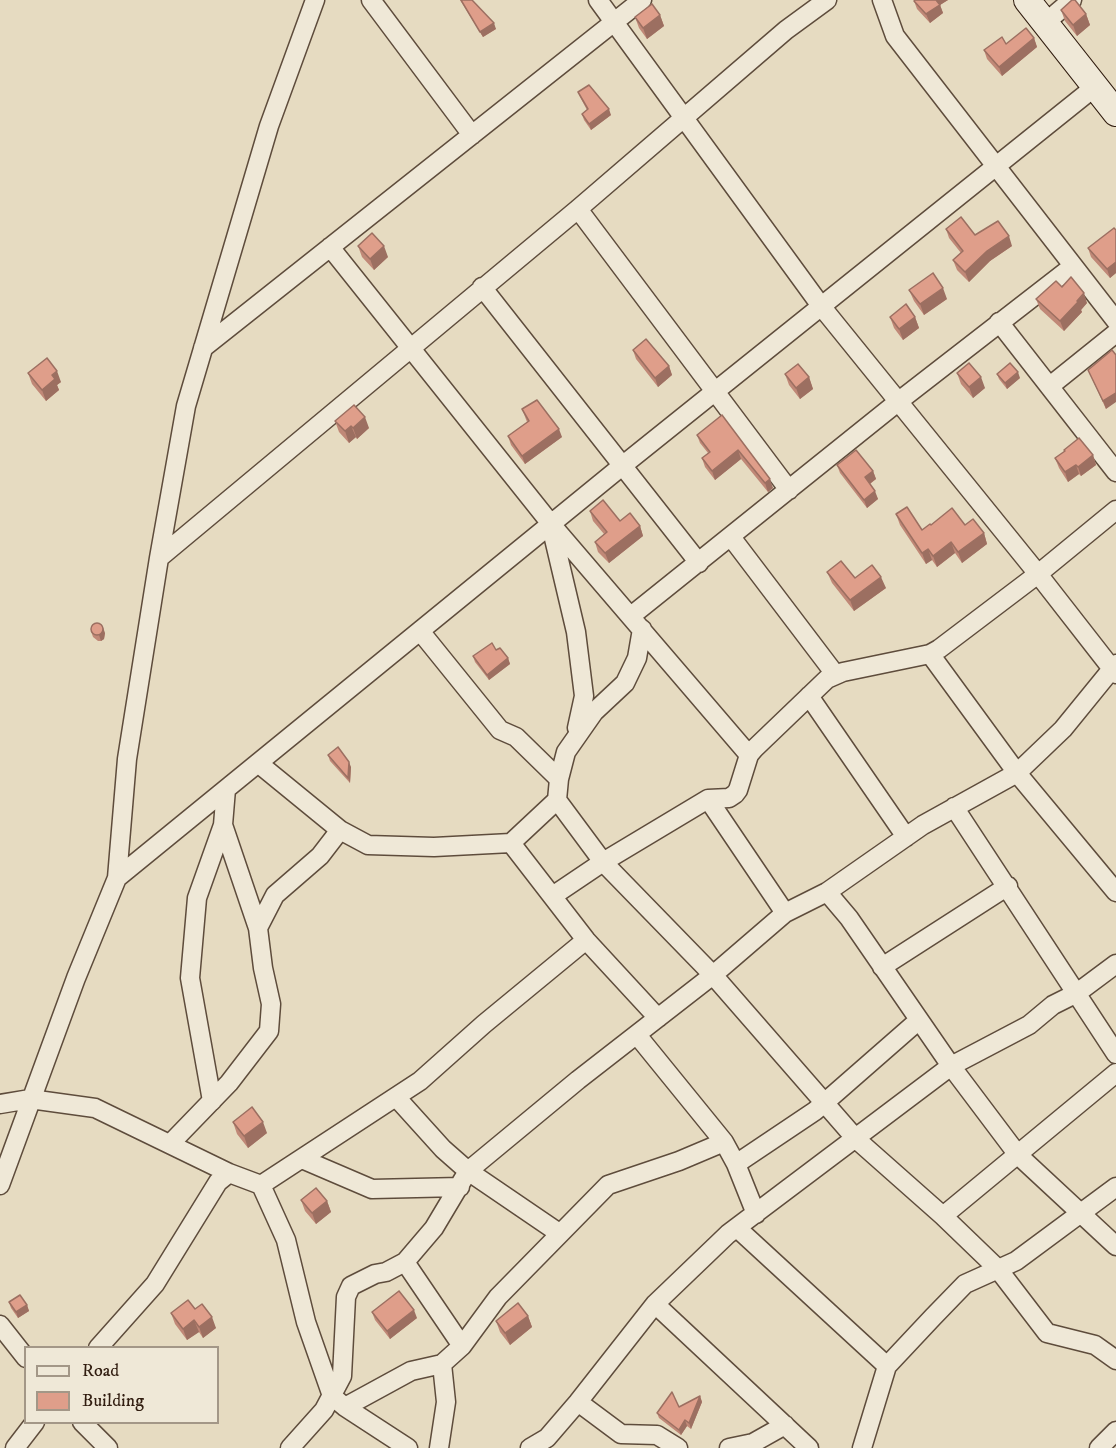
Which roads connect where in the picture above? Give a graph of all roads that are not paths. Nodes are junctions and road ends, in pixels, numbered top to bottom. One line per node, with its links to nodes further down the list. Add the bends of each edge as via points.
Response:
1 (315, 0): 24 (street, via 269,126)
2 (371, 0): 14 (street)
3 (598, 0): 9 (street)
4 (642, 0): 9 (street)
5 (826, 0): 13 (street)
6 (882, 0): 15 (street, via 895,36)
7 (1027, 0): 10 (street)
8 (1072, 0): 10 (street)
9 (614, 22): 13 (street); 14 (street)
10 (1046, 22): 11 (street)
11 (1096, 86): 12 (street); 15 (street)
12 (1116, 113)
13 (684, 117): 16 (street); 20 (street)
14 (472, 135): 17 (street)
15 (996, 166): 18 (street); 20 (street)
16 (578, 209): 19 (street); 27 (street)
17 (330, 247): 24 (street); 25 (street)
18 (1073, 266): 21 (street); 22 (street)
19 (482, 287): 25 (street); 29 (street)
20 (822, 306): 27 (street); 28 (street)
21 (1116, 321)
22 (999, 322): 26 (street); 28 (street)
23 (1116, 333): 26 (street)
24 (203, 348): 35 (street, via 186,406)
25 (410, 348): 33 (street); 35 (street)
26 (1050, 386): 30 (street)
27 (716, 391): 29 (street); 31 (street)
28 (899, 401): 31 (street); 37 (street)
29 (622, 466): 33 (street); 36 (street)
30 (1116, 472)
31 (789, 490): 34 (street)
32 (1116, 510): 37 (street)
33 (551, 524): 38 (street); 39 (street); 44 (street, via 576,632 584,696)
34 (731, 537): 36 (street); 42 (street)
35 (159, 558): 58 (street, via 127,759)
36 (699, 562): 38 (street)
37 (1038, 574): 40 (street); 41 (street)
38 (636, 623): 44 (street, via 637,658 625,683 594,712); 45 (street)
39 (420, 631): 46 (street); 48 (street, via 501,730 516,736)
40 (930, 654): 42 (street); 47 (street)
41 (1114, 669): 47 (street, via 1063,729)
42 (835, 674): 43 (street)
43 (809, 696): 45 (street); 55 (street)
44 (575, 739): 48 (street, via 566,752)
45 (749, 755): 50 (street, via 735,794)
46 (258, 763): 49 (street); 54 (street)
47 (1017, 772): 52 (street); 61 (street)
48 (559, 779): 51 (street)
49 (226, 789): 53 (street); 58 (street)
50 (708, 799): 57 (street); 63 (street)
51 (557, 800): 56 (street); 57 (street)
52 (954, 807): 55 (street); 59 (street)
53 (223, 825): 64 (street); 78 (street, via 197,898 190,978)
54 (340, 830): 56 (street, via 368,844 434,848); 64 (street, via 320,856 275,895)
55 (906, 837): 60 (street)
56 (511, 843): 62 (street)
57 (603, 862): 62 (street); 68 (street)
58 (117, 878): 77 (street)
59 (1008, 886): 67 (street); 69 (street)
60 (827, 892): 63 (street); 67 (street)
61 (1116, 892)
62 (554, 895): 65 (street)
63 (785, 912): 68 (street)
64 (258, 928): 78 (street, via 271,1004 269,1031)
65 (586, 940): 70 (street); 76 (street)
66 (1116, 964): 69 (street)
67 (882, 967): 71 (street)
68 (713, 975): 70 (street); 79 (street)
69 (1077, 993): 73 (street); 74 (street, via 1053,1005 1017,1032)
70 (658, 1018): 72 (street)
71 (919, 1020): 74 (street); 79 (street)
72 (637, 1035): 82 (street); 88 (street, via 578,1080)
73 (1116, 1054)
74 (951, 1066): 81 (street); 84 (street)
75 (1116, 1073): 84 (street)
76 (396, 1097): 85 (street); 88 (street)
77 (30, 1100): 80 (street); 83 (street, via 95,1108); 89 (street)
78 (212, 1101): 83 (street)
79 (824, 1103): 81 (street); 86 (street)
80 (0, 1104)
81 (856, 1139): 93 (street); 94 (street)
82 (724, 1142): 86 (street); 96 (street, via 608,1185)
83 (170, 1144): 87 (street)
84 (1017, 1155): 92 (street); 94 (street)
85 (302, 1159): 88 (street, via 372,1189); 90 (street)
86 (736, 1164): 93 (street)
87 (229, 1173): 90 (street); 102 (street, via 218,1182 155,1284)
88 (464, 1179): 96 (street); 98 (street, via 434,1228)
89 (0, 1185)
90 (261, 1185): 108 (street, via 286,1240 306,1322)
91 (1116, 1187): 92 (street)
92 (1081, 1212): 97 (street); 99 (street, via 1016,1261)
93 (756, 1214): 95 (street)
94 (943, 1216): 99 (street)
95 (737, 1228): 100 (street); 107 (street)
96 (559, 1233): 103 (street, via 498,1297)
97 (1116, 1246)
98 (405, 1262): 103 (street); 108 (street, via 351,1286 346,1297)
99 (998, 1269): 105 (street, via 1047,1333 1095,1345); 107 (street, via 965,1284)
100 (655, 1304): 109 (street); 112 (street)
101 (0, 1325): 104 (street)
102 (99, 1346)
103 (462, 1347): 106 (street)
104 (24, 1355)
105 (1116, 1360)
106 (442, 1364): 108 (street, via 411,1371); 118 (street, via 446,1402)
107 (887, 1366): 123 (street)
108 (338, 1401): 116 (street, via 324,1410); 117 (street)
109 (578, 1402): 119 (street, via 547,1438); 120 (street, via 621,1434 657,1435)
110 (33, 1424): 114 (street)
111 (84, 1424): 115 (street)
112 (785, 1425): 121 (street, via 753,1443); 122 (street)
113 (1116, 1431): 124 (street)
114 (15, 1448)
115 (108, 1448)
116 (290, 1448)
117 (408, 1448)
118 (439, 1448)
119 (530, 1448)
120 (678, 1448)
121 (729, 1448)
122 (809, 1448)
123 (862, 1448)
124 (1099, 1448)

